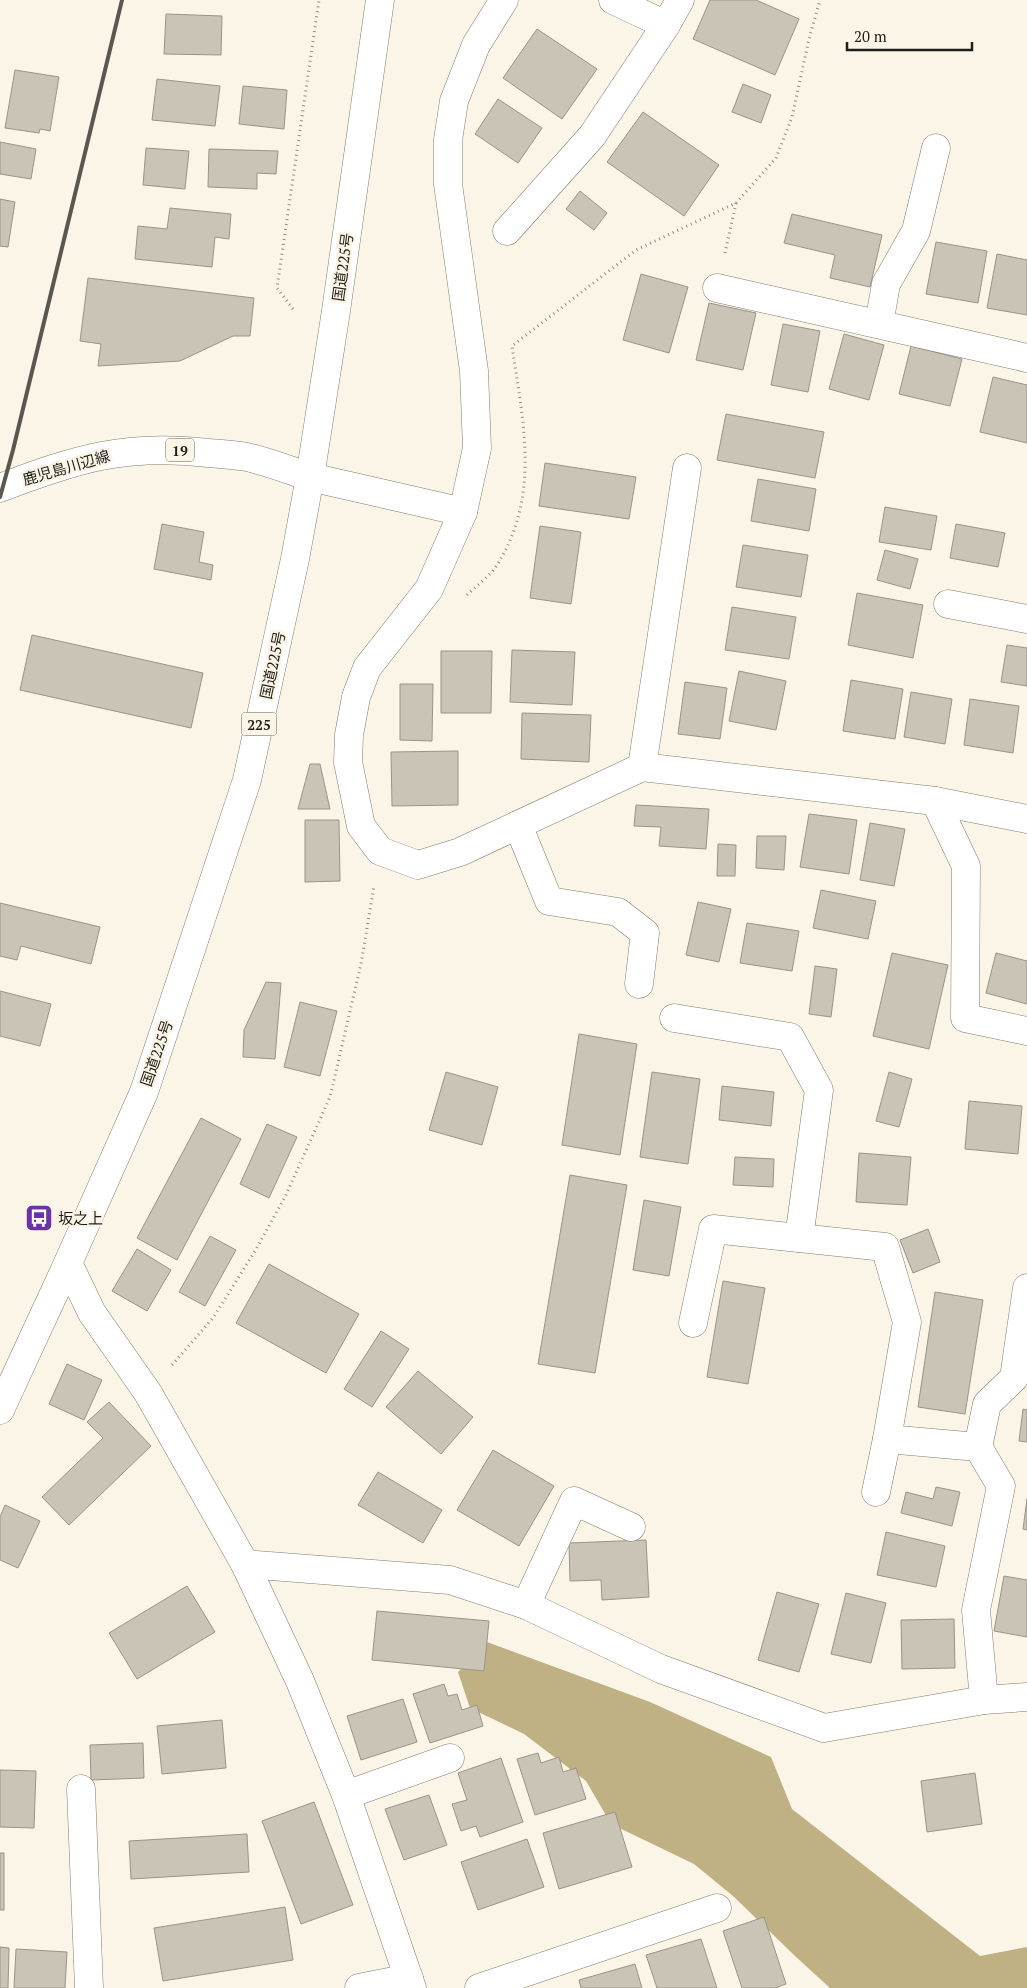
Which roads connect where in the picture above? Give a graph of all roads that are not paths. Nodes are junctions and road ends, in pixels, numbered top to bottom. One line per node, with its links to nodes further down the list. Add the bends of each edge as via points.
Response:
1 (380, 0): 12 (main road, 国道225号 / 225)
2 (504, 0): 14 (main road, via 476,46 454,101 448,140 448,184 474,371 477,448)
3 (613, 0): 5 (main road)
4 (680, 0): 5 (main road)
5 (666, 25): 7 (main road, via 592,136)
6 (936, 148): 9 (main road, via 916,231 886,284)
7 (507, 231)
8 (718, 288): 9 (main road)
9 (879, 324): 10 (main road)
10 (1027, 358)
11 (687, 468): 17 (main road)
12 (310, 476): 13 (main road, 鹿児島川辺線 / 19, via 247,457 180,450 141,450 88,458); 14 (main road, 鹿児島川辺線); 25 (main road, 国道225号 / 225, via 247,780 144,1092)
13 (0, 488)
14 (463, 512): 20 (main road, via 429,589 366,668 356,697 348,762 361,826 380,851 418,865 460,852)
15 (948, 604): 16 (main road)
16 (1027, 619)
17 (642, 767): 18 (main road); 20 (main road)
18 (935, 801): 19 (main road); 23 (main road, via 966,866 965,1018)
19 (1027, 818)
20 (518, 825): 21 (main road, via 549,901 618,912 644,932)
21 (639, 984)
22 (674, 1018): 24 (main road, via 790,1037 819,1090)
23 (1027, 1031)
24 (799, 1238): 27 (main road, via 713,1229); 29 (main road, via 885,1247 907,1322)
25 (68, 1263): 28 (main road, 国道225号 / 225); 33 (main road, via 92,1313 148,1393)
26 (1027, 1288): 30 (main road, via 1014,1378 987,1404)
27 (693, 1323)
28 (0, 1410)
29 (887, 1439): 30 (main road); 31 (main road)
30 (978, 1447): 36 (main road, via 1001,1486 976,1610)
31 (876, 1492)
32 (631, 1527): 34 (main road, via 574,1501)
33 (245, 1564): 34 (main road, via 450,1580); 39 (main road, via 300,1681)
34 (526, 1605): 36 (main road, via 661,1670 824,1728)
35 (1027, 1697): 36 (main road)
36 (984, 1700)
37 (450, 1758): 39 (main road)
38 (81, 1789): 42 (main road)
39 (346, 1795): 41 (main road)
40 (718, 1908): 44 (main road)
41 (410, 1983): 43 (main road)
42 (89, 1988)
43 (359, 1988)
44 (479, 1988)

